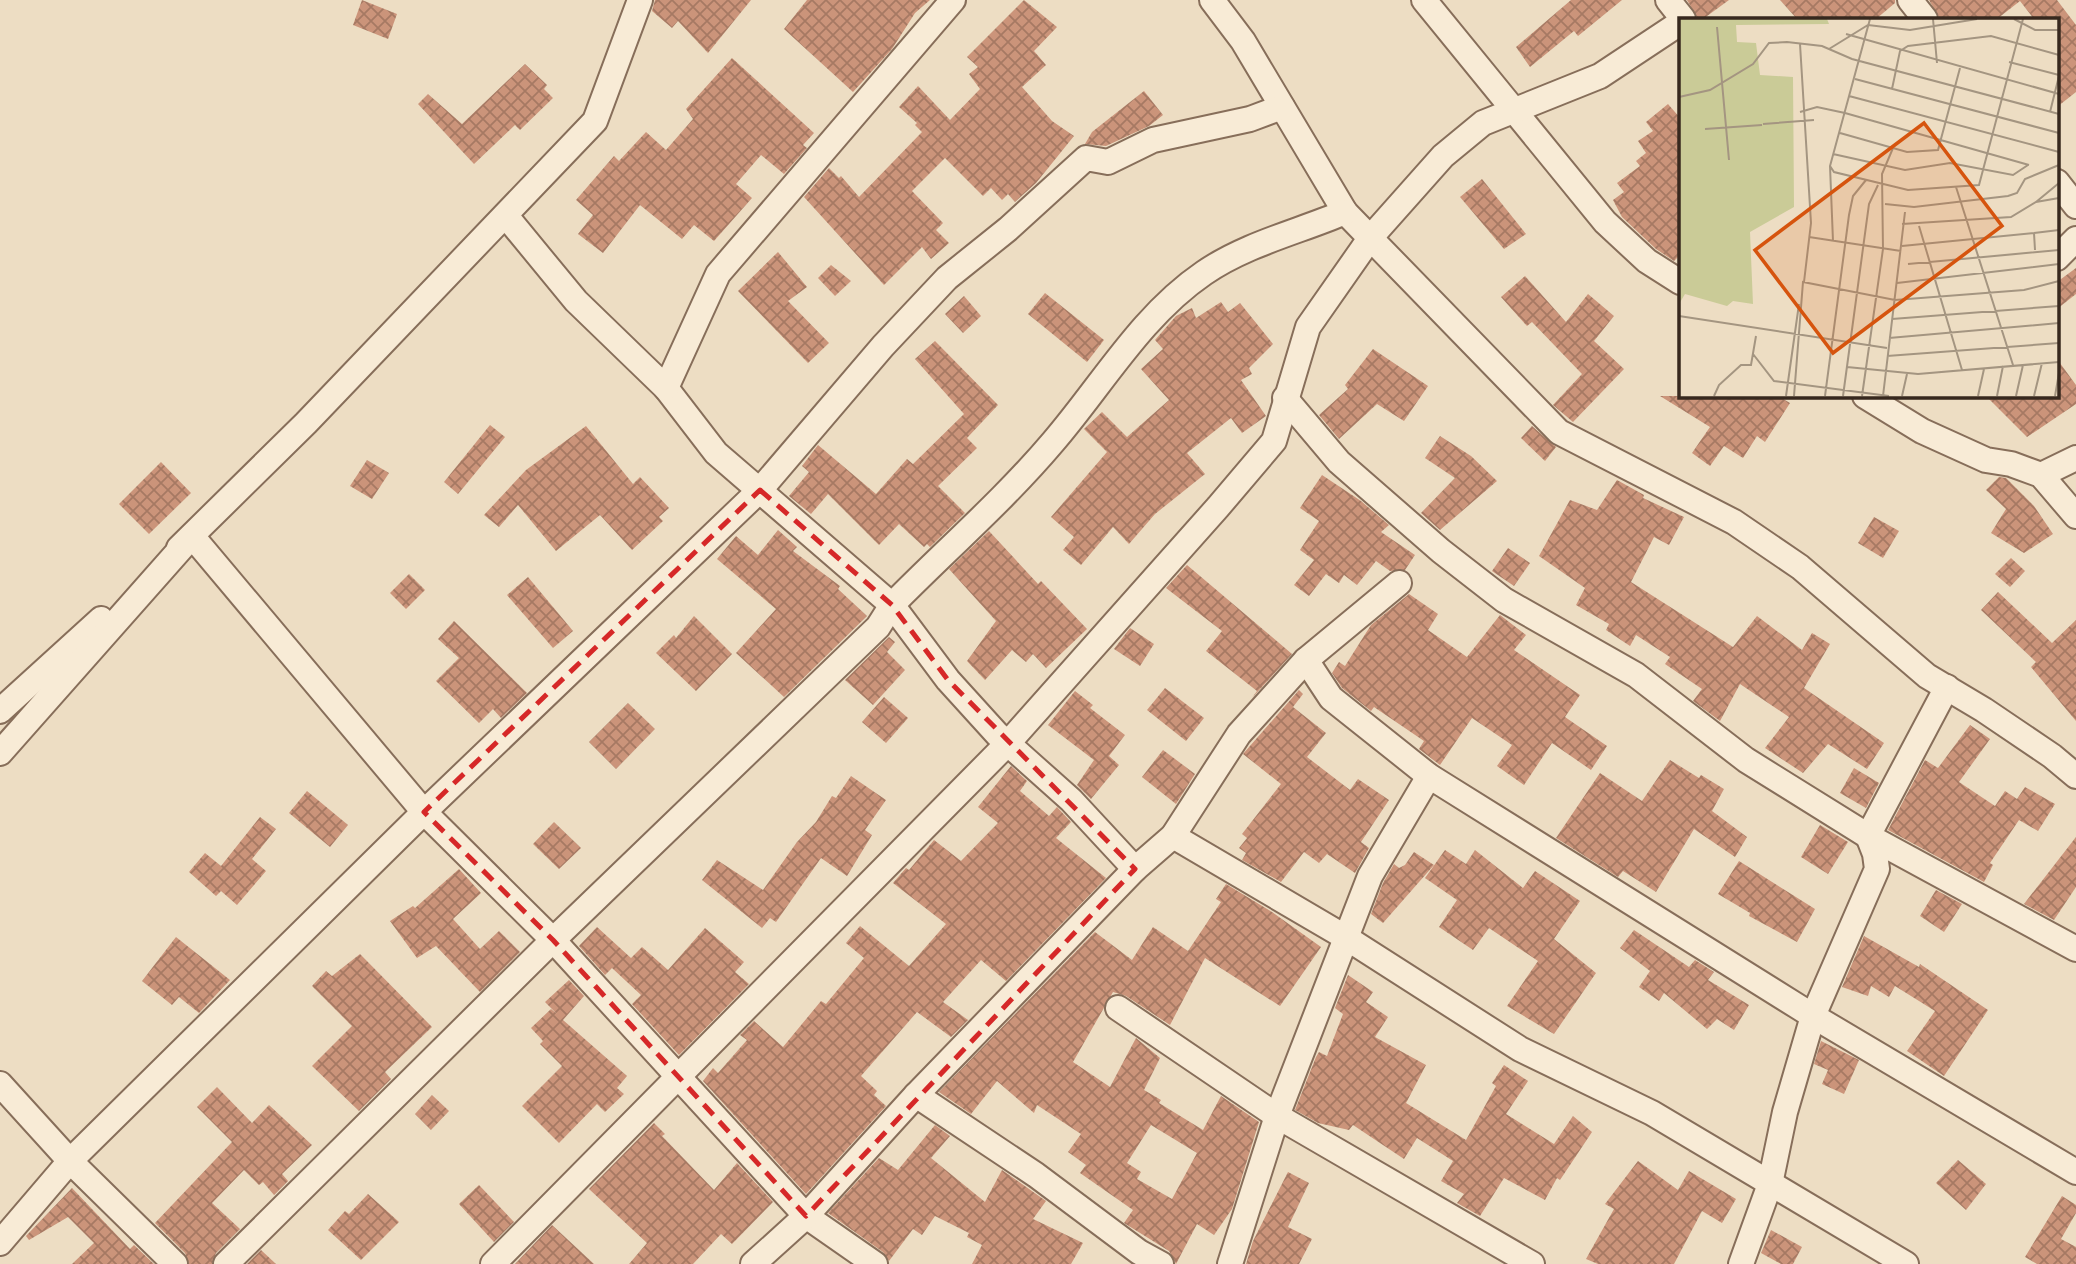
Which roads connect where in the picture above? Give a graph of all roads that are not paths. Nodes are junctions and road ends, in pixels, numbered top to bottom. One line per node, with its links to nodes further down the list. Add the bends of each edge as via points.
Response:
1 (640, 0): 15 (street, via 594,121)
2 (953, 0): 20 (street, via 718,274)
3 (1212, 0): 10 (street, via 1244,41)
4 (1424, 0): 11 (street)
5 (1668, 0): 7 (street)
6 (1910, 0): 8 (street)
7 (1680, 18)
8 (1924, 18)
9 (1679, 23): 11 (street, via 1600,76)
10 (1282, 107): 14 (street); 25 (street, via 1153,141 1108,162 1086,158 947,278)
11 (1518, 111): 16 (street, via 1483,123 1443,156); 19 (street, via 1605,222 1647,261)
12 (2058, 183): 13 (street)
13 (2076, 206)
14 (1345, 212): 16 (street); 29 (street, via 1249,248 1204,273 1161,309 1052,443)
15 (506, 216): 20 (street, via 576,301); 27 (street)
16 (1371, 237): 22 (street, via 1308,327); 31 (street, via 1559,432 1734,522 1800,567 1927,676)
17 (2076, 239): 18 (street)
18 (2058, 257)
19 (1679, 281)
20 (666, 388): 25 (street, via 716,453)
21 (1867, 397): 24 (street, via 1922,431 1986,460)
22 (1285, 398): 33 (street, via 1274,441); 39 (street, via 1339,462 1504,600 1636,675 1746,760)
23 (2076, 458): 24 (street)
24 (2041, 475): 26 (street)
25 (760, 490): 29 (street); 37 (street)
26 (2076, 516)
27 (192, 537): 32 (street); 34 (street); 37 (street)
28 (1399, 583): 30 (street)
29 (892, 605): 33 (street, via 948,680); 42 (street, via 878,627)
30 (1306, 660): 35 (street, via 1331,698); 38 (street, via 1239,734)
31 (1947, 687): 36 (street); 39 (street)
32 (0, 711)
33 (1009, 742): 40 (street); 46 (street)
34 (0, 753)
35 (1429, 776): 41 (street, via 1370,876); 45 (street)
36 (2076, 776)
37 (424, 812): 42 (street); 50 (street)
38 (1173, 836): 40 (street); 41 (street)
39 (1868, 836): 43 (street); 45 (street, via 1877,869)
40 (1135, 869): 48 (street)
41 (1345, 937): 49 (street); 52 (street, via 1520,1049 1652,1113)
42 (553, 940): 46 (street); 56 (street)
43 (2076, 949)
44 (1118, 1008): 49 (street)
45 (1813, 1016): 51 (street); 52 (street)
46 (679, 1076): 53 (street); 57 (street)
47 (0, 1084): 50 (street)
48 (916, 1095): 53 (street); 60 (street)
49 (1277, 1116): 61 (street); 62 (street)
50 (70, 1161): 54 (street); 55 (street)
51 (2076, 1172)
52 (1770, 1184): 63 (street); 64 (street)
53 (806, 1216): 58 (street); 59 (street)
54 (0, 1243)
55 (175, 1264)
56 (226, 1264)
57 (493, 1264)
58 (753, 1264)
59 (875, 1264)
60 (1161, 1264)
61 (1230, 1264)
62 (1532, 1264)
63 (1741, 1264)
64 (1906, 1264)

